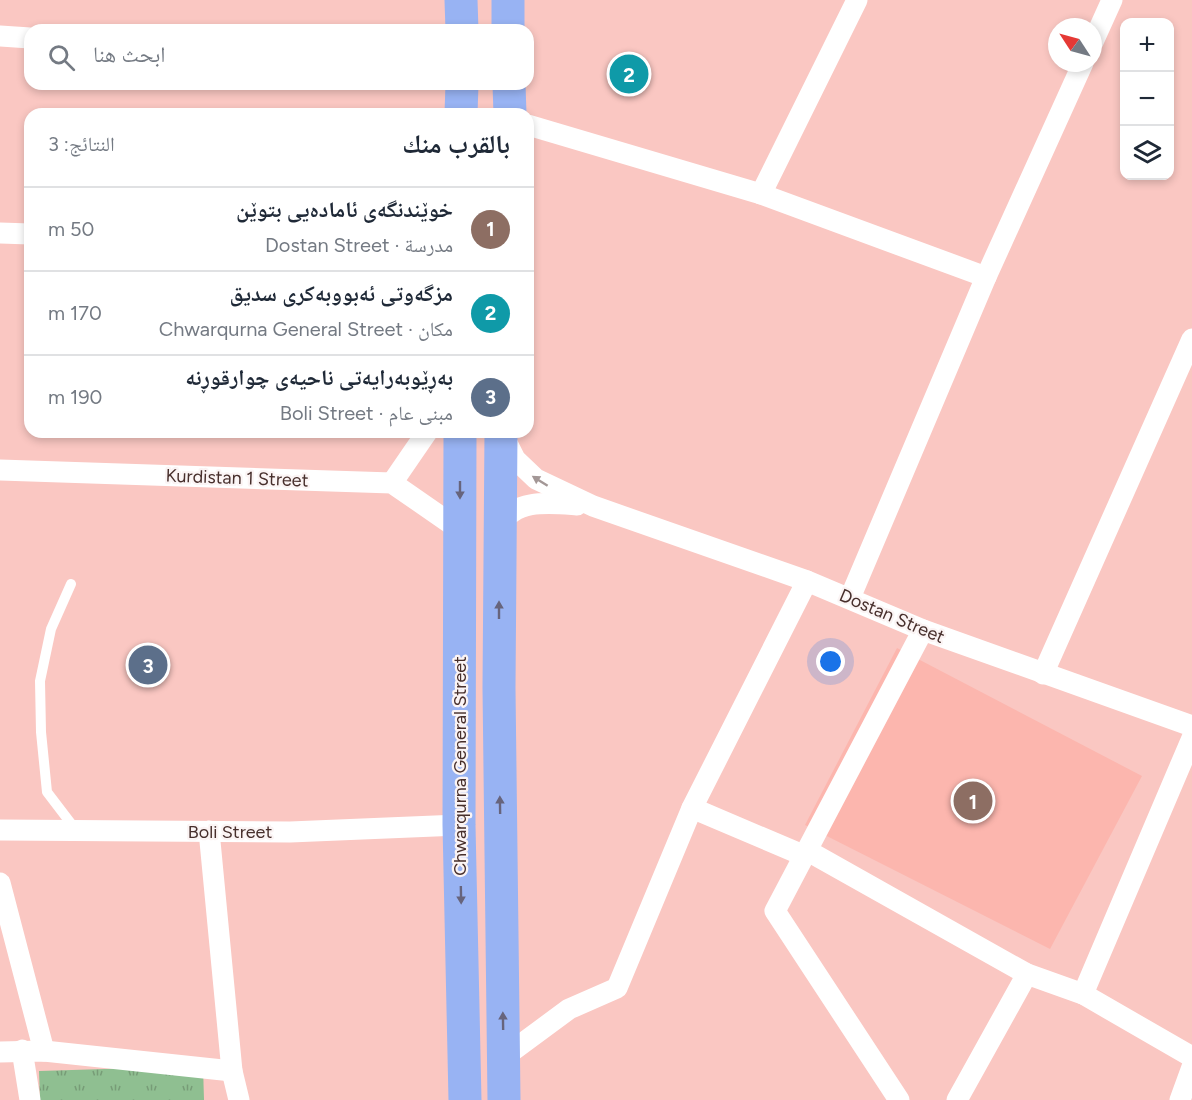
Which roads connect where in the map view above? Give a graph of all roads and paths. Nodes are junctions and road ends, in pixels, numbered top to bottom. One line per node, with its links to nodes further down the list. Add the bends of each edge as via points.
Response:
1 (461, 0): 6 (highway)
2 (507, 0): 7 (highway)
3 (857, 0): 16 (street)
4 (1112, 0): 5 (street)
5 (1102, 22)
6 (462, 24)
7 (508, 24)
8 (0, 36): 9 (street)
9 (24, 38)
10 (1079, 72): 19 (street)
11 (462, 90): 13 (highway)
12 (509, 90): 14 (highway)
13 (461, 108)
14 (510, 108)
15 (534, 126): 16 (street)
16 (761, 194): 19 (street)
17 (0, 233): 18 (street)
18 (24, 234)
19 (986, 277): 32 (street)
20 (1192, 339): 34 (street)
21 (423, 438): 26 (street)
22 (460, 438): 29 (highway, Chwarqurna General Street, one-way to 29)
23 (501, 438): 28 (highway)
24 (504, 438): 27 (street, Dostan Street, one-way to 24, via 549,487 524,470)
25 (0, 470): 26 (street, Kurdistan 1 Street)
26 (392, 483): 29 (street)
27 (593, 506): 28 (street, Dostan Street, via 531,504 509,515); 30 (street, Dostan Street)
28 (500, 528): 42 (highway, one-way to 28)
29 (460, 530): 41 (highway, Chwarqurna General Street)
30 (807, 581): 32 (street, Dostan Street); 37 (street)
31 (71, 584): 39 (lane, via 51,629 40,681 41,732 47,792)
32 (850, 598): 33 (street, Dostan Street)
33 (923, 630): 34 (street, Dostan Street); 43 (street)
34 (1042, 674): 35 (street, Dostan Street)
35 (1192, 726)
36 (1192, 738): 46 (street)
37 (692, 808): 43 (street); 50 (street, via 616,988 569,1009)
38 (0, 830): 39 (street, Boli Street)
39 (76, 830): 40 (street, Boli Street)
40 (209, 831): 41 (street, Boli Street); 53 (street)
41 (459, 835): 42 (highway); 56 (highway, Chwarqurna General Street, one-way to 56)
42 (501, 844): 50 (highway, one-way to 42)
43 (807, 853): 45 (street); 58 (street, via 775,910)
44 (0, 883): 48 (street)
45 (1027, 974): 46 (street); 59 (street)
46 (1083, 994): 51 (street)
47 (22, 1050): 48 (street); 49 (street); 54 (street)
48 (44, 1051): 53 (street)
49 (0, 1052)
50 (504, 1057): 57 (highway)
51 (1192, 1057)
52 (1192, 1067): 60 (street)
53 (232, 1071): 55 (street)
54 (30, 1100)
55 (239, 1100)
56 (465, 1100)
57 (504, 1100)
58 (899, 1100)
59 (957, 1100)
60 (1180, 1100)

